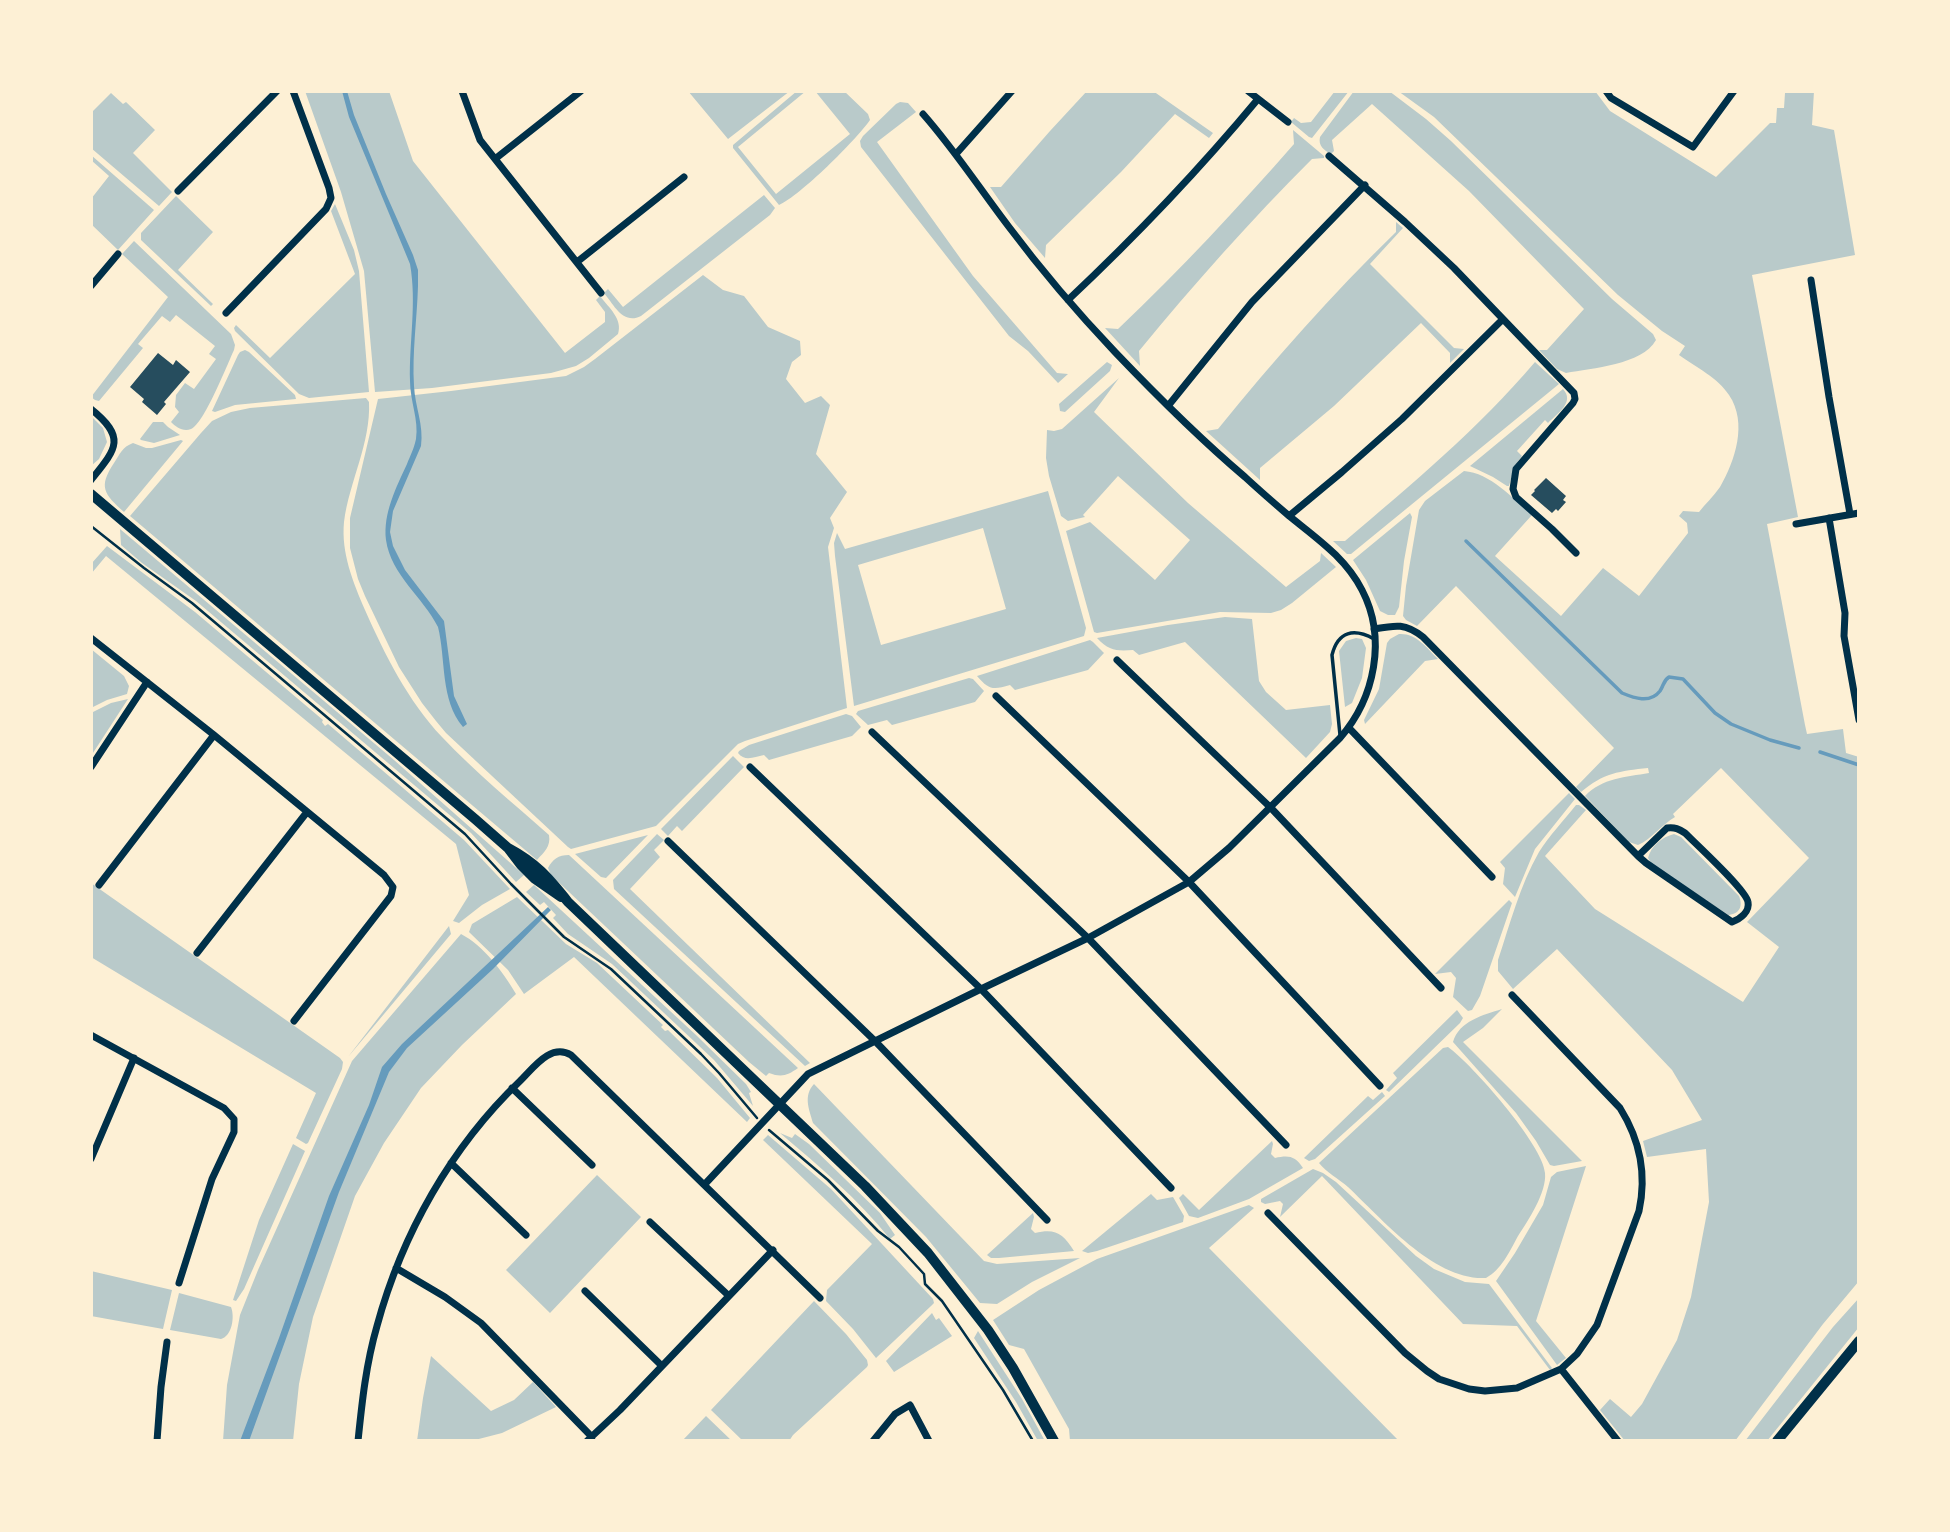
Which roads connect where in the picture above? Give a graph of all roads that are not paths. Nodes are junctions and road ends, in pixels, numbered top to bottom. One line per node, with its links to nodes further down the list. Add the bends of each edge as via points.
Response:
1 (277, 91): 17 (street)
2 (293, 91): 24 (street, via 330,202)
3 (462, 91): 14 (street, via 480,140)
4 (581, 91): 14 (street)
5 (1012, 91): 12 (street)
6 (1248, 91): 9 (street)
7 (1606, 91): 8 (street, via 1693,147)
8 (1734, 91)
9 (1258, 99): 11 (street); 23 (street, via 1175,195)
10 (923, 114): 12 (street)
11 (1288, 122)
12 (956, 154): 23 (street)
13 (1329, 156): 16 (street)
14 (495, 159): 19 (street)
15 (684, 177): 19 (street)
16 (1364, 186): 25 (street); 26 (street, via 1252,302)
17 (178, 191)
18 (118, 254): 21 (street)
19 (577, 262): 22 (street)
20 (1811, 280): 30 (street, via 1829,397)
21 (91, 286)
22 (601, 293)
23 (1068, 300): 26 (street)
24 (226, 313)
25 (1503, 319): 31 (street, via 1402,419); 34 (street, via 1574,393 1575,399 1516,469 1513,489)
26 (1168, 406): 31 (street)
27 (91, 409): 28 (street, via 114,436 108,458)
28 (91, 480)
29 (91, 494): 67 (main road, via 508,848 528,858 568,902)
30 (1855, 514): 32 (street)
31 (1289, 516): 35 (street, via 1345,564 1368,603)
32 (1829, 518): 33 (street); 41 (street, via 1844,603 1844,636)
33 (1796, 524)
34 (1576, 553)
35 (1374, 629): 37 (street); 52 (street, via 1407,626 1423,637)
36 (91, 638): 39 (street)
37 (1376, 640): 43 (street, via 1371,680); 46 (lane, via 1352,632 1340,639 1332,655)
38 (1117, 660): 49 (street)
39 (146, 682): 45 (street); 47 (street)
40 (996, 696): 54 (street)
41 (1858, 700): 42 (street)
42 (1859, 720)
43 (1349, 728): 46 (street); 53 (street)
44 (872, 732): 56 (street)
45 (214, 735): 50 (street); 55 (street)
46 (1340, 738): 49 (street)
47 (91, 767)
48 (750, 767): 59 (street)
49 (1271, 807): 54 (street); 58 (street)
50 (307, 812): 57 (street); 61 (street, via 393,887 391,896)
51 (668, 841): 63 (street)
52 (1638, 856): 52 (street, via 1732,922 1748,907 1740,890 1679,829 1667,828)
53 (1492, 877)
54 (1189, 882): 56 (street); 65 (street)
55 (99, 885)
56 (1088, 938): 59 (street); 68 (street)
57 (197, 953)
58 (1441, 988)
59 (981, 989): 63 (street); 73 (street)
60 (1512, 995): 87 (street, via 1620,1108 1639,1149 1643,1172 1639,1211 1603,1312 1590,1337)
61 (294, 1021)
62 (91, 1035): 64 (street)
63 (875, 1041): 67 (street, via 808,1074); 75 (street)
64 (134, 1058): 69 (street); 80 (street, via 224,1108 234,1119 234,1132 212,1179)
65 (1380, 1086)
66 (512, 1088): 70 (street); 71 (street); 72 (street, via 548,1055 563,1050)
67 (780, 1104): 72 (street); 93 (main road, via 865,1186 950,1279 1007,1359)
68 (1286, 1145)
69 (91, 1159)
70 (451, 1163): 77 (street); 79 (street)
71 (592, 1165)
72 (705, 1184): 78 (street)
73 (1171, 1188)
74 (1268, 1213): 87 (street, via 1405,1353 1440,1379 1469,1389 1502,1391)
75 (1047, 1220)
76 (650, 1222): 82 (street)
77 (526, 1235)
78 (773, 1250): 82 (street); 83 (street)
79 (397, 1268): 88 (street, via 481,1324); 90 (street, via 366,1371)
80 (179, 1283)
81 (585, 1291): 86 (street)
82 (729, 1296): 86 (street)
83 (820, 1298)
84 (1859, 1341): 95 (main road)
85 (167, 1342): 89 (street)
86 (662, 1366): 88 (street)
87 (1561, 1370): 94 (street)
88 (589, 1439)
89 (158, 1441)
90 (358, 1441)
91 (873, 1441): 92 (street, via 895,1414 910,1405)
92 (929, 1441)
93 (1054, 1441)
94 (1618, 1441)
95 (1777, 1441)

